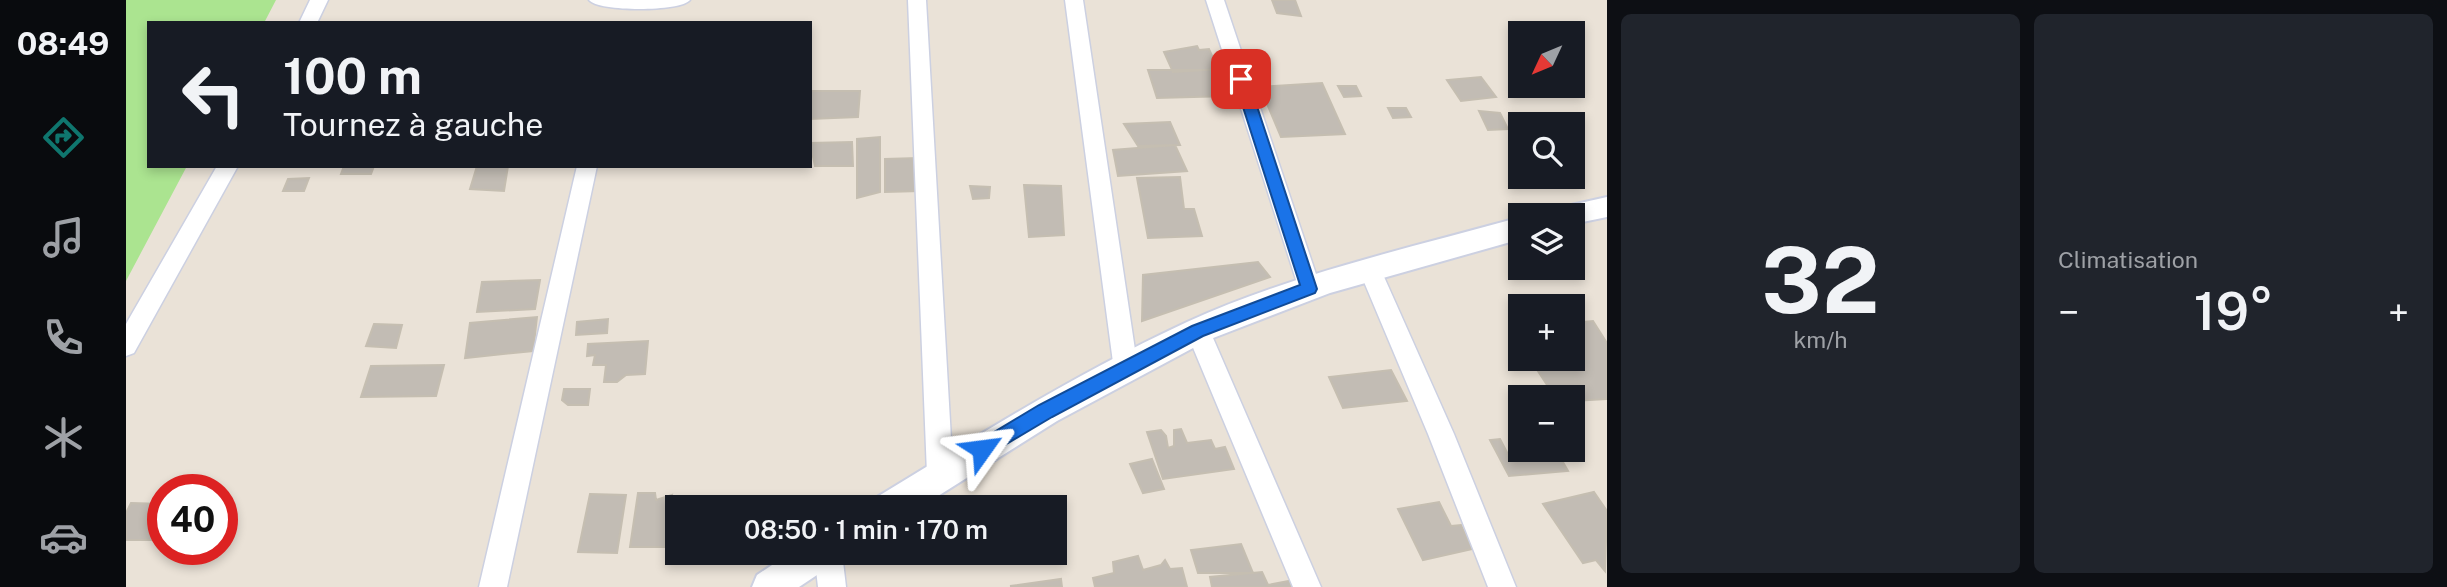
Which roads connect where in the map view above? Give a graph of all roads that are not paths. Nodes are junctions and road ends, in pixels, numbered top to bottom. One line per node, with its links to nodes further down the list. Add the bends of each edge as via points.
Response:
1 (319, 0): 7 (street)
2 (598, 0): 3 (street)
3 (681, 0)
4 (917, 0): 18 (street)
5 (1074, 0): 17 (street)
6 (1215, 0): 14 (street)
7 (309, 21)
8 (227, 168): 16 (street)
9 (587, 168): 22 (street)
10 (1607, 207): 11 (street)
11 (1585, 211)
12 (1508, 232): 13 (street)
13 (1370, 270): 14 (street); 26 (street)
14 (1310, 289): 15 (street)
15 (1198, 331): 17 (street); 25 (street)
16 (126, 346)
17 (1126, 370): 18 (street)
18 (940, 474): 19 (street)
19 (908, 495)
20 (802, 565): 23 (street)
21 (829, 565): 24 (street)
22 (493, 587)
23 (769, 587)
24 (832, 587)
25 (1307, 587)
26 (1502, 587)

